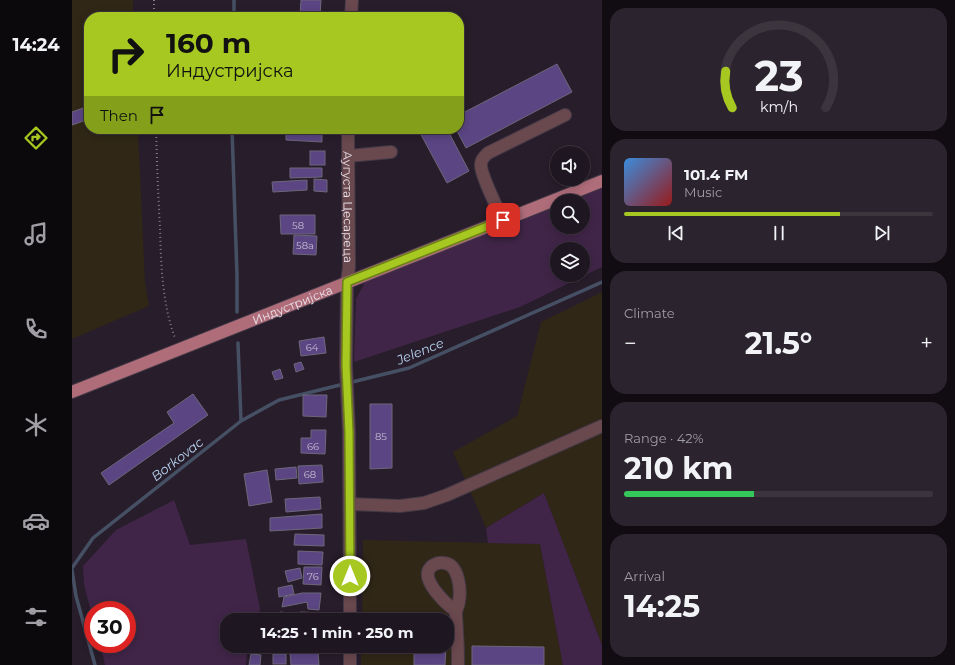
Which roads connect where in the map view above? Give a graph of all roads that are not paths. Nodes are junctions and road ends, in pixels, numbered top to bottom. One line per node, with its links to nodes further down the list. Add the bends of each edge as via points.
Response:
1 (352, 0): 2 (street)
2 (351, 12)
3 (565, 115): 8 (street, via 488,154 480,162)
4 (348, 134): 6 (street, Аугуста Цесареца)
5 (391, 152): 6 (street)
6 (348, 156): 9 (street, Аугуста Цесареца)
7 (602, 181): 8 (main road, Индустријска)
8 (503, 220): 9 (main road, Индустријска)
9 (347, 282): 10 (main road, Индустријска); 12 (street, Аугуста Цесареца, via 346,366)
10 (72, 392)
11 (602, 426): 12 (street, via 424,503 395,507)
12 (350, 504): 14 (street, Аугуста Цесареца)
13 (456, 611): 17 (street)
14 (350, 613)
15 (350, 653): 16 (street)
16 (350, 665)
17 (458, 665)

